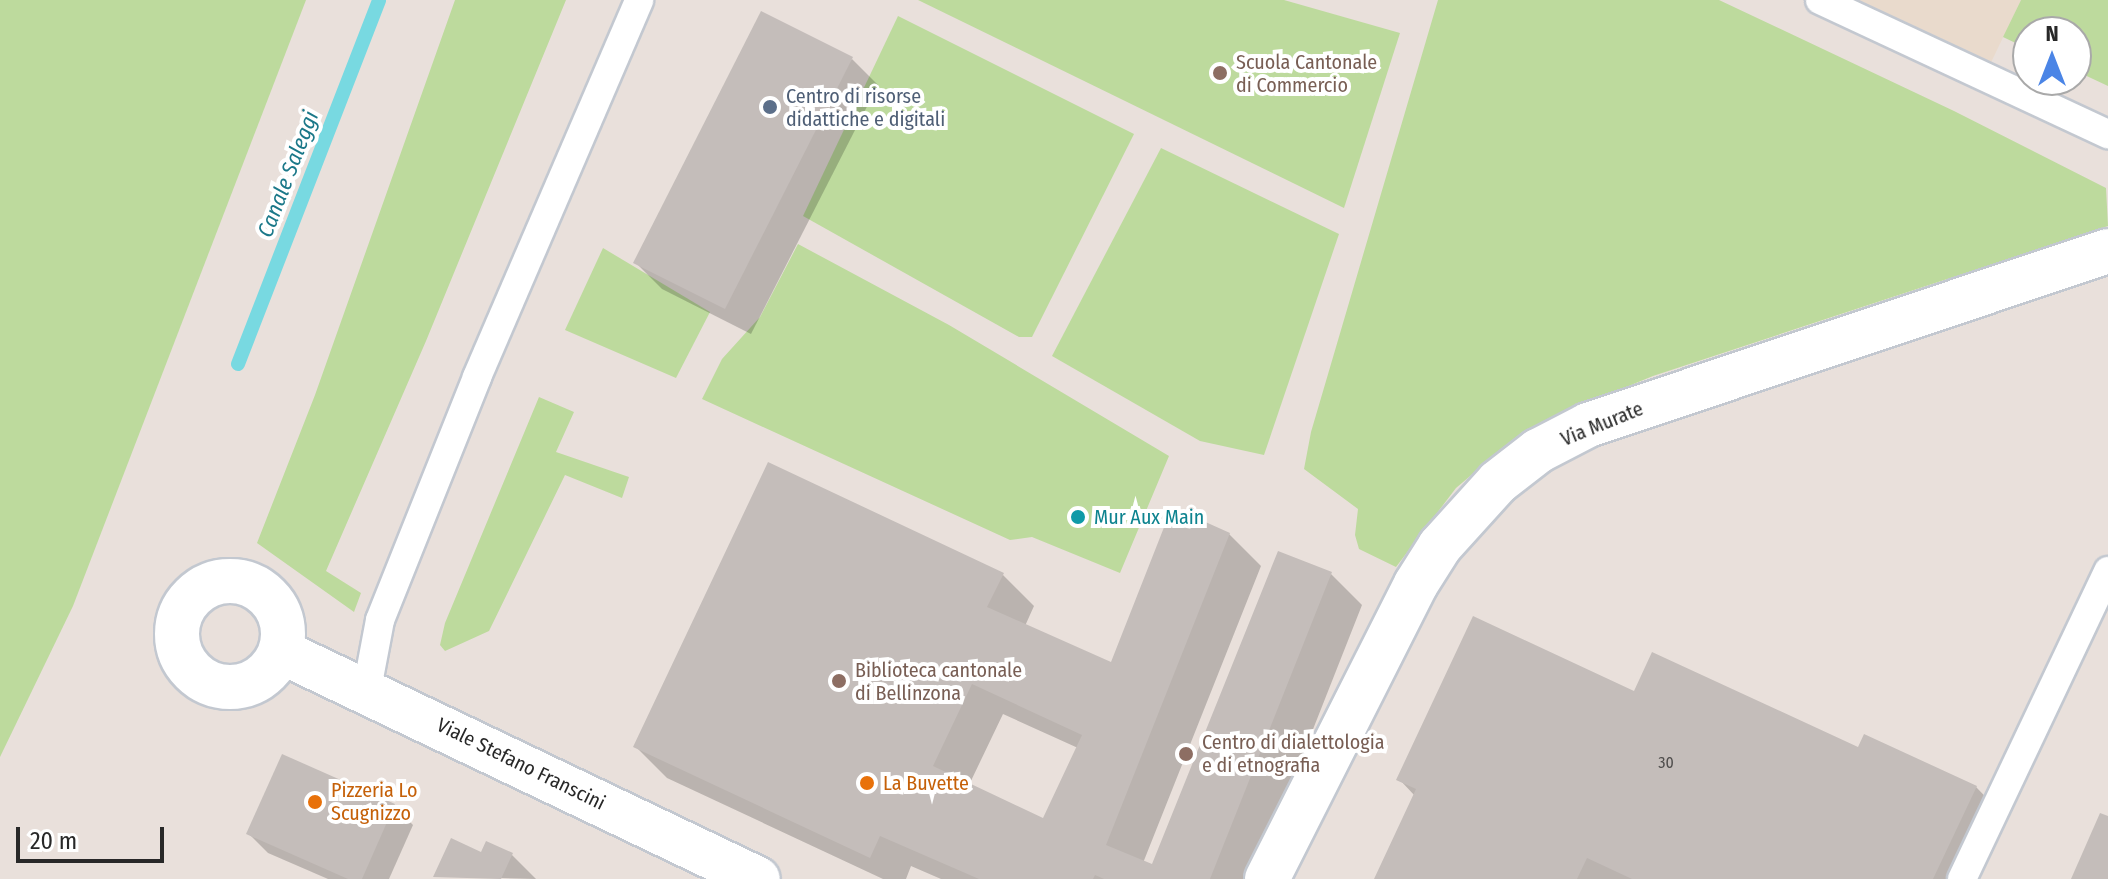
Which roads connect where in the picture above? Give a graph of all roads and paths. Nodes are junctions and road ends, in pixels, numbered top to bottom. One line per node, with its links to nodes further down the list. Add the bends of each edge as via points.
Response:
1 (639, 0): 7 (lane, via 477,377 386,605)
2 (1820, 0): 3 (lane)
3 (2108, 134)
4 (2108, 251): 9 (street, Via Murate, via 1588,425 1528,459 1465,514 1416,584)
5 (2108, 571): 10 (lane)
6 (282, 652): 7 (street, Viale Stefano Franscini)
7 (367, 689): 8 (street, Viale Stefano Franscini)
8 (758, 879)
9 (1267, 879)
10 (1962, 879)

